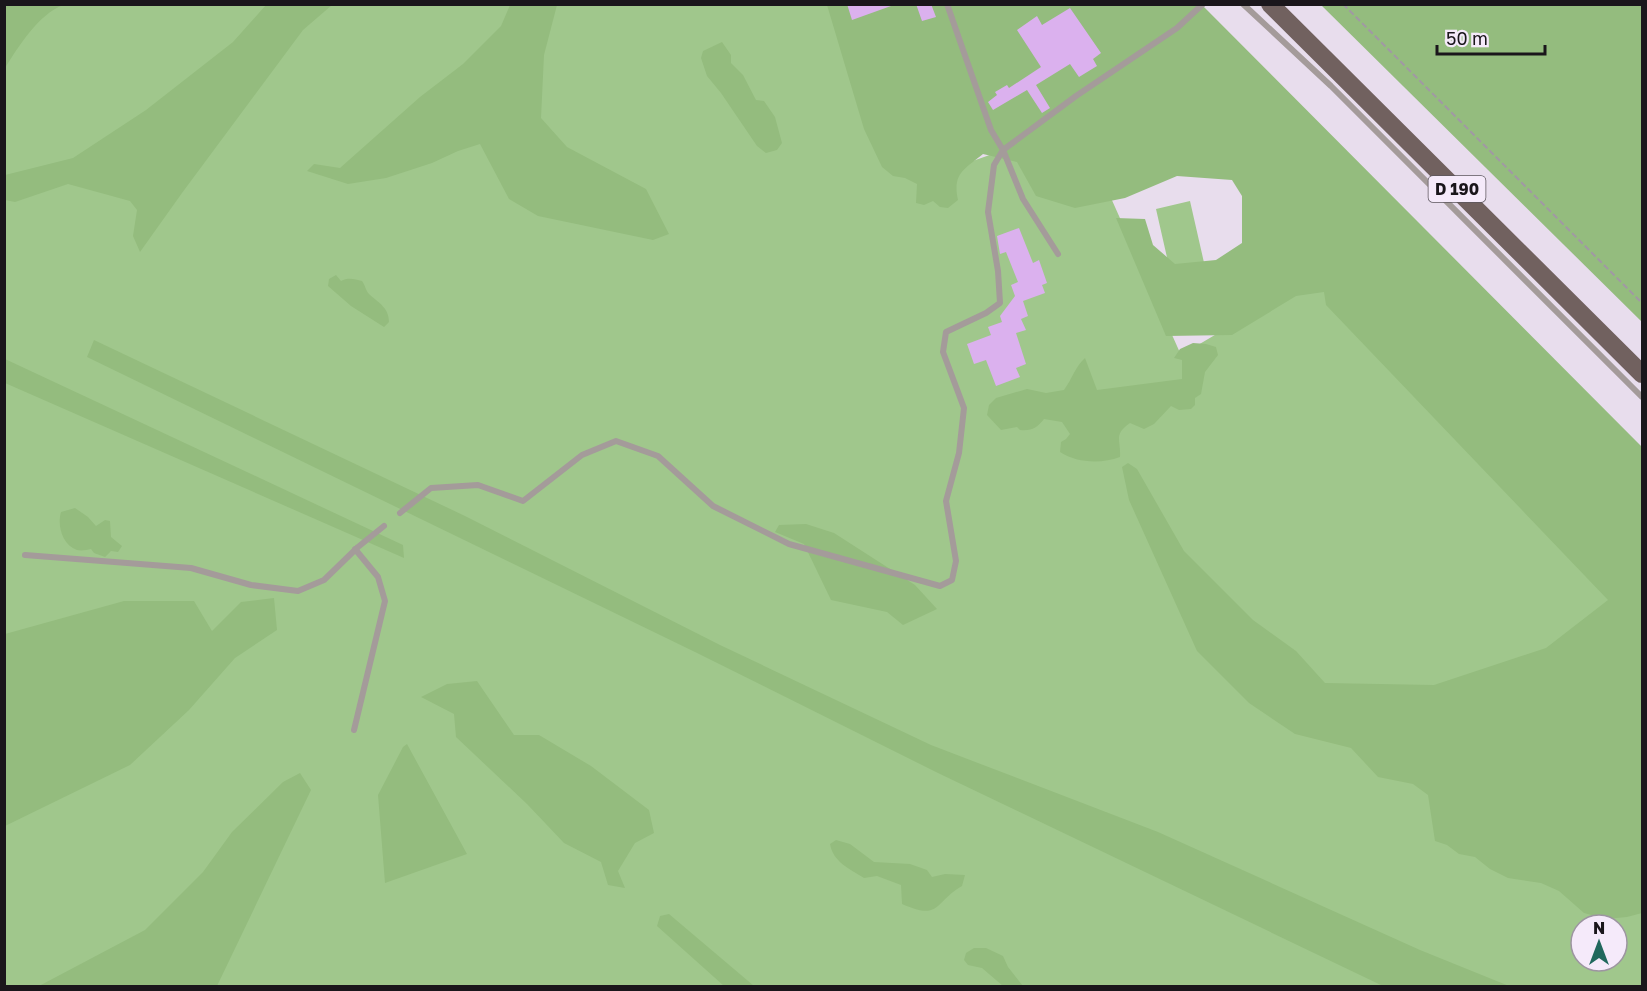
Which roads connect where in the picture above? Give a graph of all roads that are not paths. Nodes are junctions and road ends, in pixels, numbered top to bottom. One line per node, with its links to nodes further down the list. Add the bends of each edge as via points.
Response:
1 (947, 4): 6 (lane, via 991,130)
2 (1203, 4): 6 (lane, via 1177,28)
3 (1243, 4): 10 (lane, via 1331,86)
4 (1270, 4): 9 (main road, D 190)
5 (1288, 4): 8 (main road, D 190)
6 (1003, 150): 7 (lane, via 1023,199); 11 (lane, via 994,165 988,212 1000,303 946,332 943,352 964,408 959,453 946,501 956,561 952,579 940,586 789,544 712,506 657,456 616,441 582,455 522,501 478,485 431,488)
7 (1058, 254)
8 (1642, 358)
9 (1642, 374)
10 (1642, 398)
11 (400, 513)
12 (384, 526): 13 (lane)
13 (356, 549): 14 (lane, via 324,580 298,591 251,585 191,568); 15 (lane, via 378,577 385,602)
14 (25, 555)
15 (354, 730)

